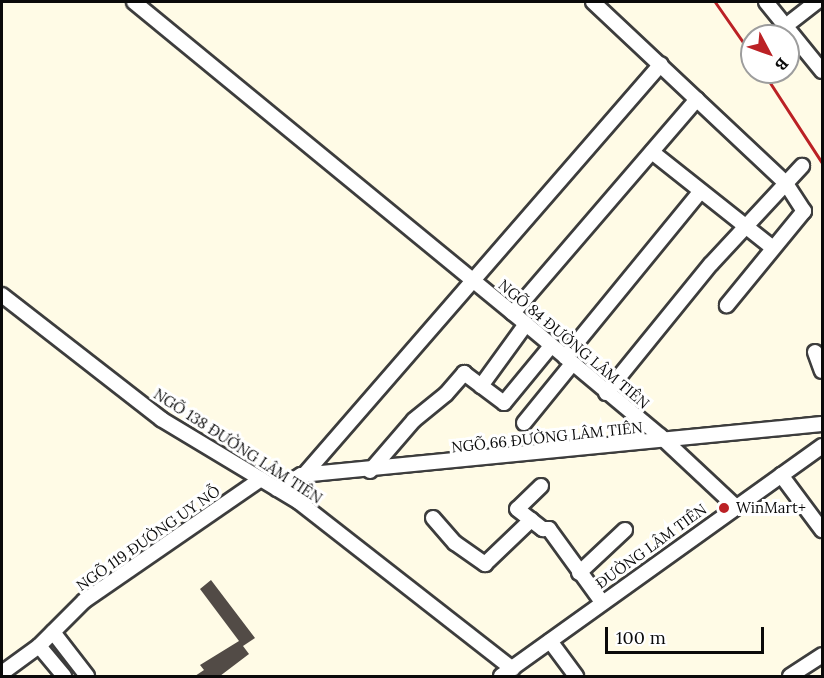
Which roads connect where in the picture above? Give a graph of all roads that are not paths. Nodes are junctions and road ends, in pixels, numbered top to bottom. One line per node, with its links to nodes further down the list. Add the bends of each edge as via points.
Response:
1 (134, 2): 15 (street, NGÕ 84 ĐƯỜNG LÂM TIÊN)
2 (593, 2): 6 (street)
3 (766, 2): 7 (street)
4 (816, 2): 5 (street)
5 (792, 21)
6 (661, 64): 8 (street); 15 (street)
7 (822, 71)
8 (698, 99): 9 (street); 11 (street)
9 (652, 152): 12 (street); 18 (street)
10 (802, 166): 11 (street)
11 (785, 182): 13 (street); 14 (street, via 804,211)
12 (700, 192): 13 (street); 22 (street)
13 (745, 225): 14 (street); 25 (street)
14 (773, 248): 17 (street)
15 (471, 280): 18 (street, NGÕ 84 ĐƯỜNG LÂM TIÊN); 31 (street)
16 (2, 296): 33 (street, NGÕ 138 ĐƯỜNG LÂM TIÊN, via 161,419)
17 (727, 305)
18 (513, 313): 19 (street, NGÕ 84 ĐƯỜNG LÂM TIÊN)
19 (526, 324): 20 (street, NGÕ 84 ĐƯỜNG LÂM TIÊN); 24 (street)
20 (551, 346): 22 (street, NGÕ 84 ĐƯỜNG LÂM TIÊN); 24 (street, via 504,403)
21 (814, 352): 23 (street)
22 (568, 360): 25 (street, NGÕ 84 ĐƯỜNG LÂM TIÊN); 26 (street)
23 (822, 371)
24 (481, 386): 30 (street, via 464,373 438,402 414,420)
25 (606, 393): 28 (street, NGÕ 84 ĐƯỜNG LÂM TIÊN)
26 (524, 423)
27 (822, 424): 28 (street, NGÕ 66 ĐƯỜNG LÂM TIÊN)
28 (666, 442): 30 (street, NGÕ 66 ĐƯỜNG LÂM TIÊN); 36 (street, NGÕ 84 ĐƯỜNG LÂM TIÊN)
29 (822, 446): 32 (street, ĐƯỜNG LÂM TIÊN)
30 (370, 471): 31 (street, NGÕ 66 ĐƯỜNG LÂM TIÊN)
31 (304, 475): 35 (street, NGÕ 66 ĐƯỜNG LÂM TIÊN)
32 (781, 475): 36 (street, ĐƯỜNG LÂM TIÊN); 40 (street)
33 (261, 479): 35 (street, NGÕ 138 ĐƯỜNG LÂM TIÊN); 43 (street, NGÕ 119 ĐƯỜNG UY NỖ, via 84,601)
34 (541, 486): 38 (street, via 517,509)
35 (277, 489): 48 (street, NGÕ 138 ĐƯỜNG LÂM TIÊN)
36 (735, 506): 42 (street, ĐƯỜNG LÂM TIÊN)
37 (433, 518): 38 (street, via 455,543 485,564)
38 (531, 520): 41 (street, via 549,529)
39 (625, 530): 41 (street)
40 (822, 530)
41 (579, 573): 42 (street)
42 (602, 602): 44 (street, ĐƯỜNG LÂM TIÊN)
43 (53, 632): 45 (street, NGÕ 119 ĐƯỜNG UY NỖ); 50 (street)
44 (550, 641): 48 (street, ĐƯỜNG LÂM TIÊN); 51 (street)
45 (39, 646): 47 (street, NGÕ 119 ĐƯỜNG UY NỖ); 49 (street)
46 (822, 655): 52 (street)
47 (2, 673)
48 (507, 673)
49 (64, 676)
50 (87, 676)
51 (576, 676)
52 (790, 676)

